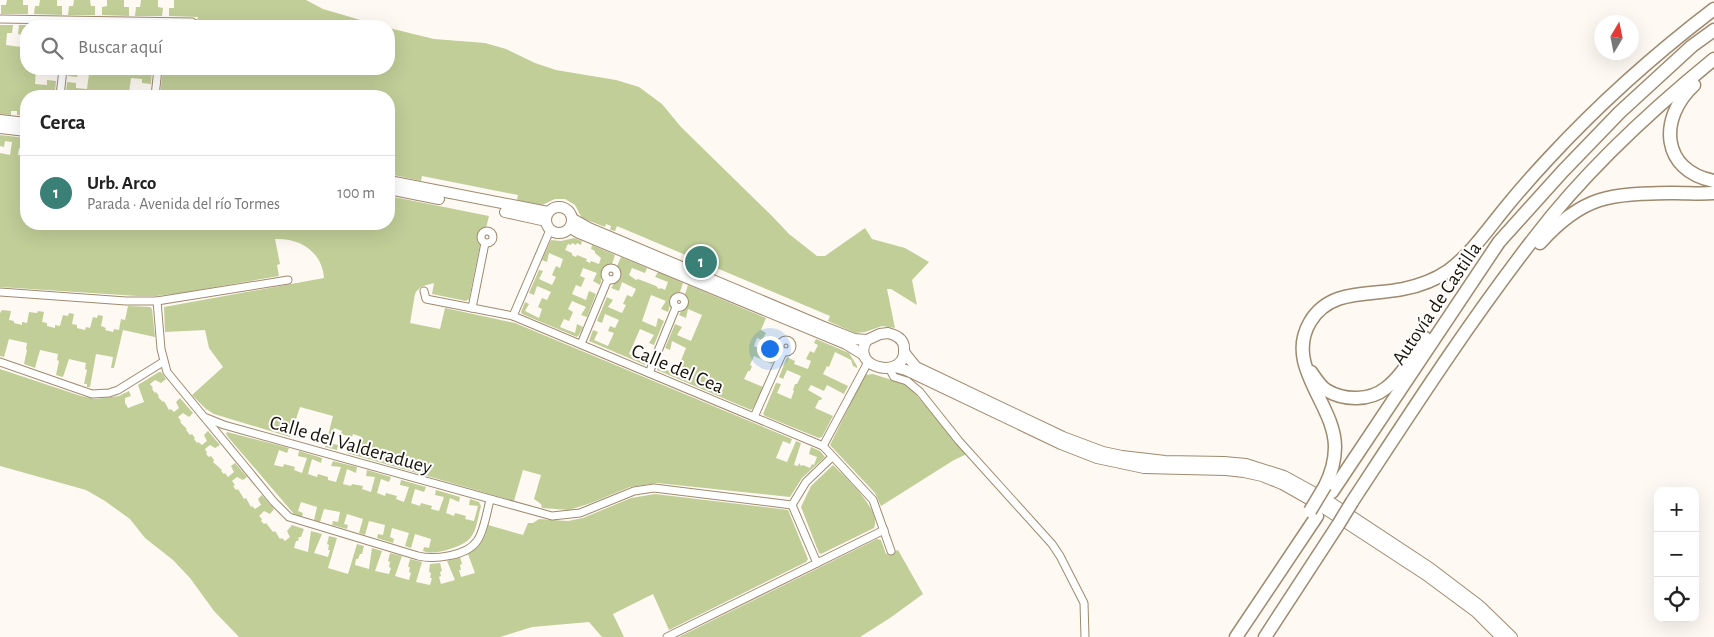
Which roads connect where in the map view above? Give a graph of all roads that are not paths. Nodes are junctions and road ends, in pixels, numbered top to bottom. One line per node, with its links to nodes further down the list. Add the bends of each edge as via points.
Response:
1 (1714, 9): 39 (highway, via 1654,56 1582,124 1454,267 1428,282 1402,290 1341,298 1318,311 1305,332 1303,357)
2 (0, 19): 3 (street)
3 (20, 20)
4 (1714, 30): 11 (highway, Autovía de Castilla)
5 (1714, 59): 33 (highway, Autovía de Castilla, via 1634,128 1578,186 1535,236)
6 (1714, 65): 16 (highway, via 1679,102 1670,132 1674,154 1681,165 1695,175)
7 (62, 75): 9 (street)
8 (157, 75): 10 (street)
9 (61, 90)
10 (156, 90)
11 (1620, 112): 39 (highway, via 1558,170 1495,241 1396,379 1386,388 1363,397 1342,396 1326,389); 46 (highway, Autovía de Castilla, via 1499,242)
12 (0, 120): 13 (main road)
13 (20, 122)
14 (0, 128): 15 (main road)
15 (20, 130)
16 (1714, 181)
17 (395, 183): 20 (main road)
18 (395, 190): 20 (main road)
19 (1714, 193): 33 (highway, via 1616,195 1584,206 1541,242)
20 (548, 221): 21 (main road, via 560,233 566,232); 21 (main road, via 556,206 565,207 572,214); 30 (street)
21 (572, 223): 31 (main road, via 824,327); 36 (main road, via 579,233 846,344)
22 (485, 244): 29 (street)
23 (608, 279): 32 (street)
24 (288, 280): 27 (street)
25 (424, 291): 29 (street, Calle del Cea, via 426,299)
26 (0, 292): 27 (street)
27 (157, 301): 38 (street)
28 (676, 307): 41 (street)
29 (472, 308): 30 (street, Calle del Cea)
30 (513, 316): 32 (street, Calle del Cea)
31 (867, 340): 35 (main road, via 880,334 895,335 904,344); 36 (main road, via 864,347)
32 (581, 344): 41 (street, Calle del Cea)
33 (1453, 349): 55 (highway, Autovía de Castilla, bridge)
34 (783, 352): 43 (street)
35 (904, 352): 40 (main road, via 901,361); 57 (main road, via 916,367 1062,437 1103,452 1151,459 1246,464 1284,476 1324,498 1430,568 1480,606)
36 (866, 358): 40 (main road, via 877,366); 44 (street)
37 (0, 362): 38 (street, via 92,394 118,390)
38 (163, 362): 42 (street, via 167,372)
39 (1306, 366): 46 (highway, via 1312,387 1328,414 1335,445)
40 (892, 368): 53 (street, via 894,377 907,380 920,392 959,441 1052,544 1084,603); 56 (main road, via 906,370 1097,458 1144,468 1244,472 1282,484 1426,575 1476,612)
41 (649, 373): 43 (street, Calle del Cea)
42 (204, 417): 47 (street, Calle del Valderaduey); 47 (street, via 289,517 418,556 435,558 472,546 478,541)
43 (754, 417): 44 (street, Calle del Cea)
44 (823, 446): 45 (street, Calle del Cea)
45 (832, 457): 48 (street, via 806,482); 49 (street, Calle del Cea, via 873,500)
46 (1328, 489): 54 (highway, Autovía de Castilla)
47 (490, 500): 48 (street, Calle del Valderaduey, via 552,516 580,513 634,491 654,488)
48 (792, 505): 51 (street)
49 (884, 530): 50 (street, Calle del Cea); 51 (street)
50 (891, 551)
51 (817, 563): 52 (street)
52 (667, 637)
53 (1086, 637)
54 (1236, 637)
55 (1265, 637)
56 (1501, 637)
57 (1512, 637)

